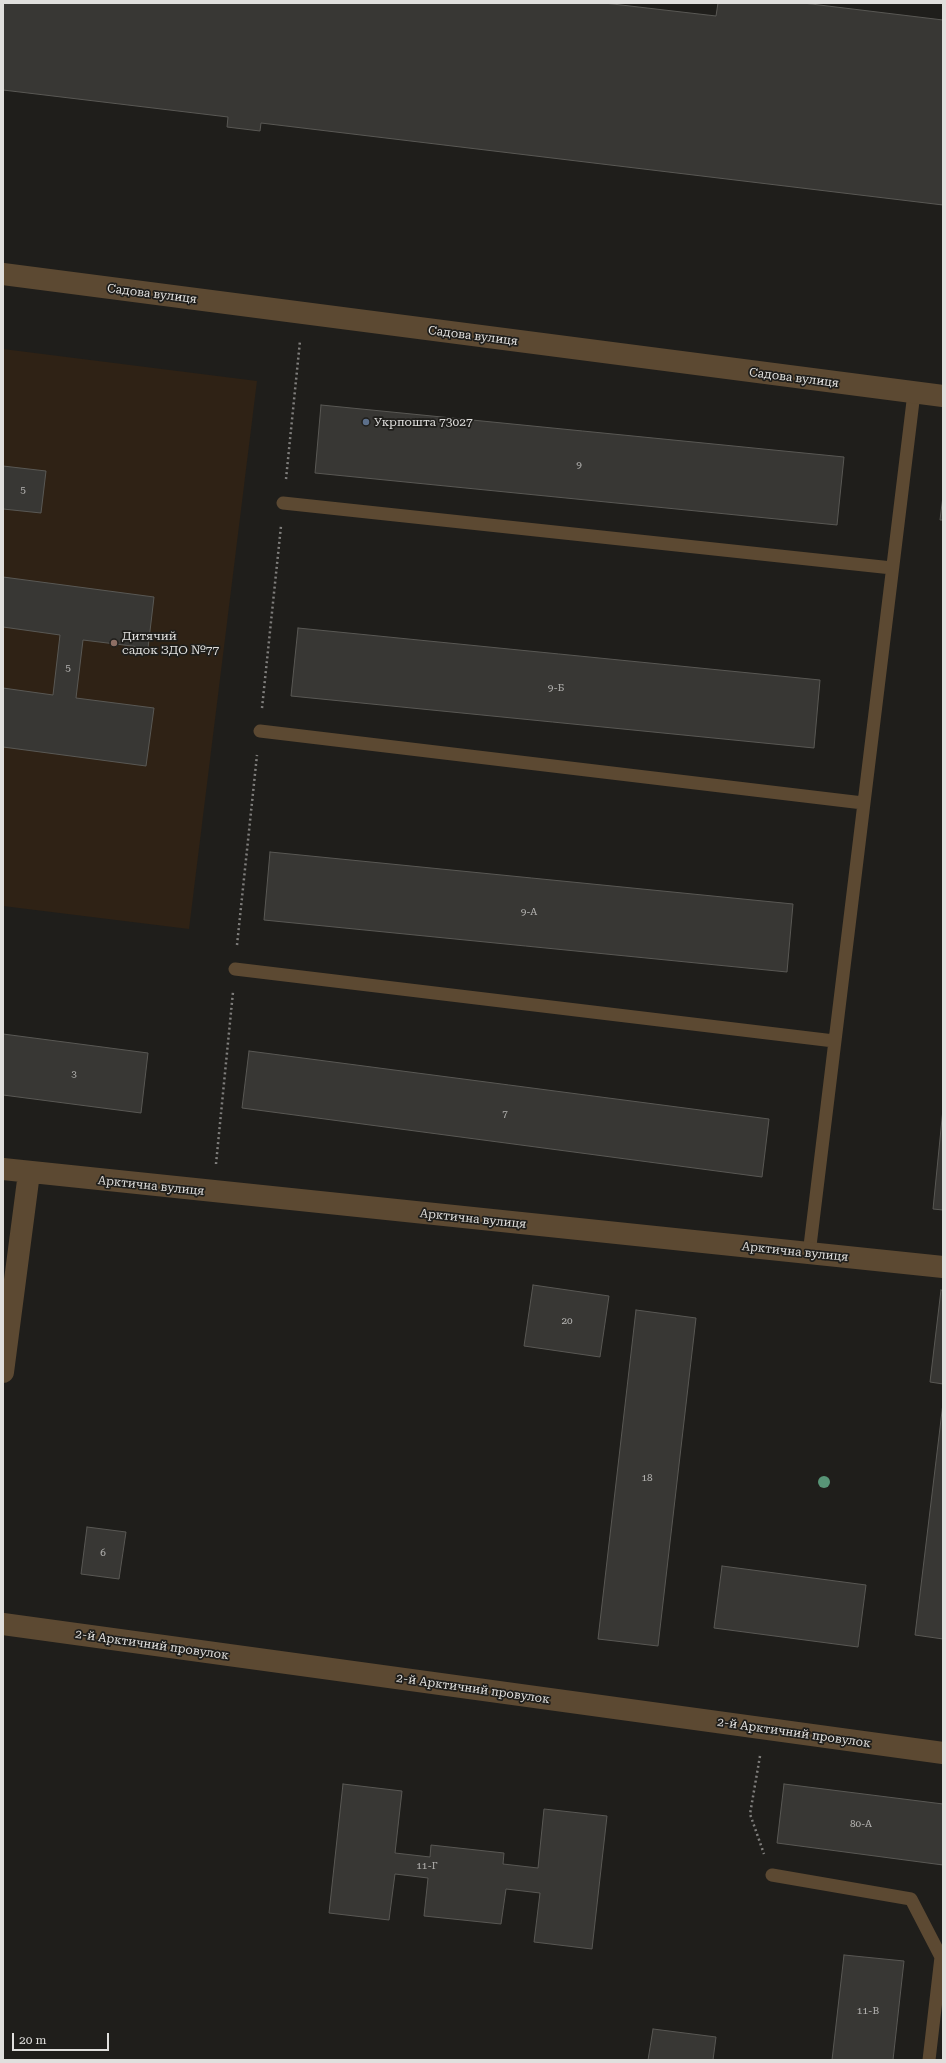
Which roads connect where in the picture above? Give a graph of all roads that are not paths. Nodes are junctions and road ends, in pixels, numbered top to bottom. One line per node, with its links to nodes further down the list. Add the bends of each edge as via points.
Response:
1 (3, 274): 2 (street, Садова вулиця)
2 (914, 393): 3 (street, Садова вулиця); 5 (lane)
3 (943, 396)
4 (283, 503): 5 (lane)
5 (892, 568): 7 (lane)
6 (260, 732): 7 (lane)
7 (863, 802): 9 (lane)
8 (235, 969): 9 (lane)
9 (834, 1041): 12 (lane)
10 (3, 1169): 11 (street, Арктична вулиця)
11 (29, 1173): 12 (street, Арктична вулиця); 14 (street)
12 (808, 1254): 13 (street, Арктична вулиця)
13 (943, 1266)
14 (3, 1372)
15 (3, 1624): 16 (street, 2-й Арктичний провулок)
16 (943, 1753)
17 (772, 1875): 18 (lane, via 911,1899)
18 (942, 1957): 19 (lane)
19 (929, 2060)

